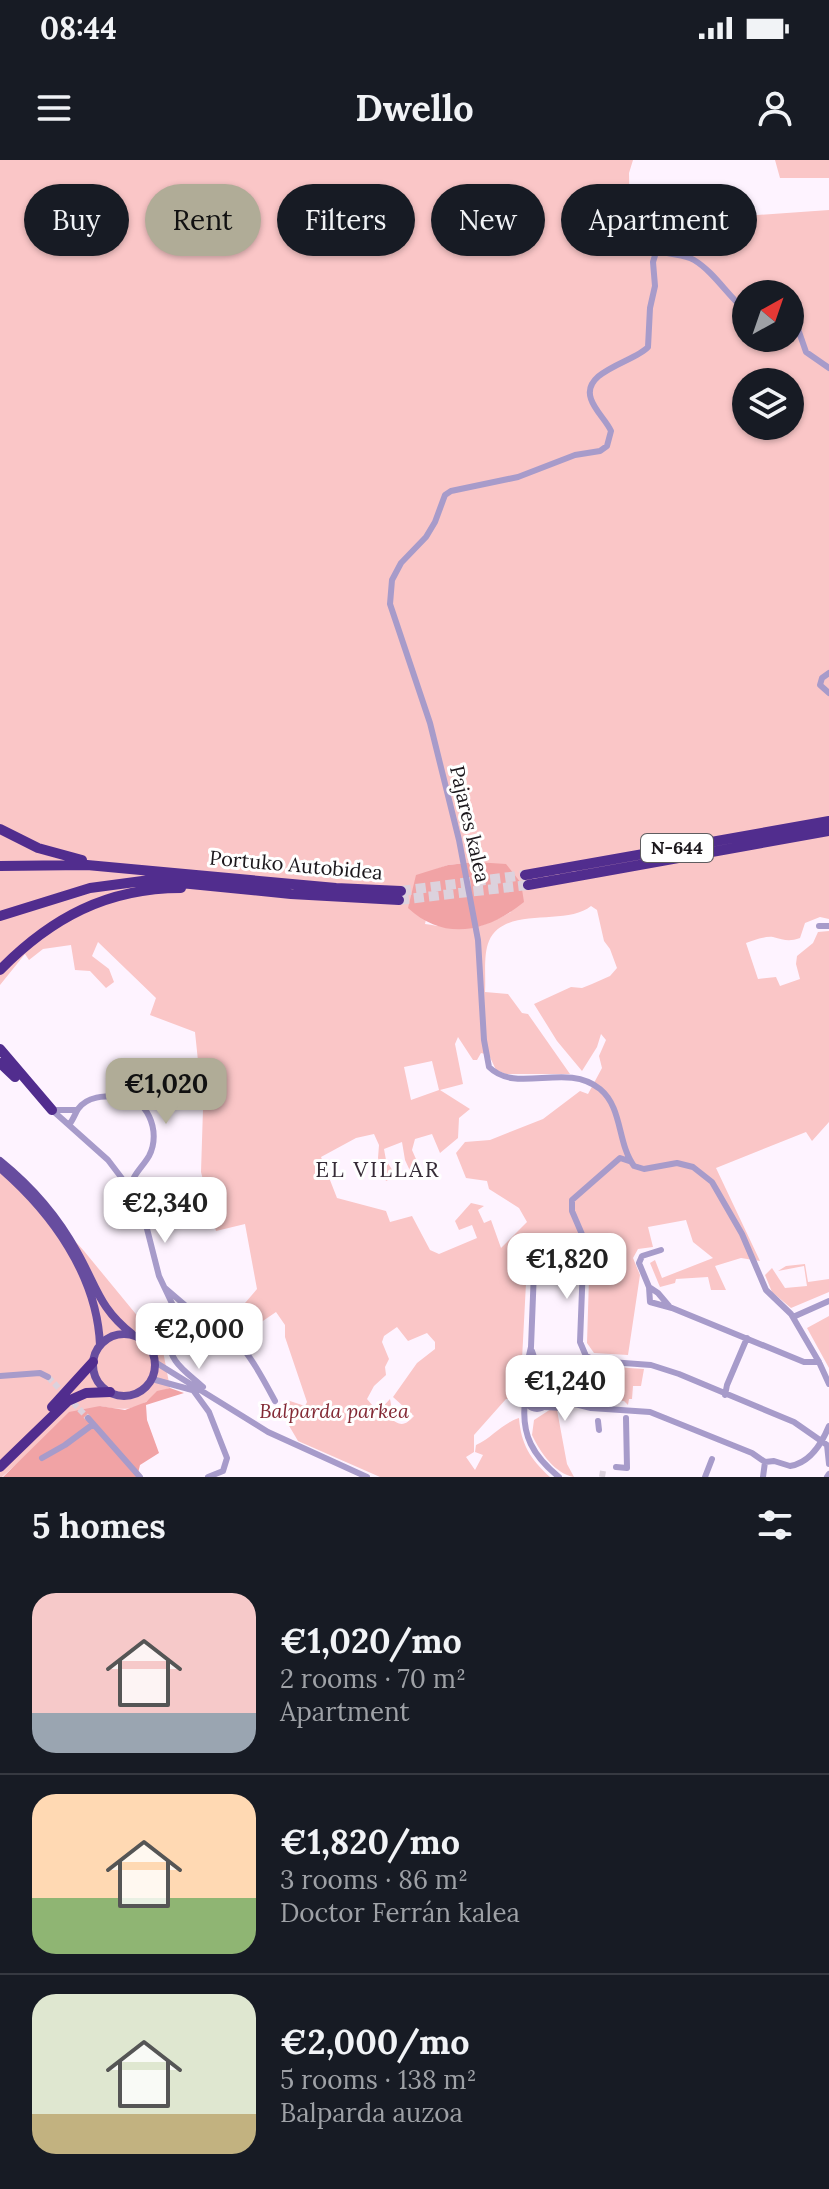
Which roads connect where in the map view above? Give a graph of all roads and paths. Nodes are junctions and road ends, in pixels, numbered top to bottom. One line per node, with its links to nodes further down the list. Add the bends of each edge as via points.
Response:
1 (732, 297): 21 (street, Pajares kalea, via 686,256 657,249 648,347 599,376 590,390 611,431 607,446 518,477 451,491 426,537 392,580 390,604 430,723 459,840 478,940 489,1067 501,1077 580,1077 600,1089 612,1103)
2 (804, 346): 3 (street)
3 (829, 368)
4 (829, 673): 5 (street, via 820,685)
5 (829, 693)
6 (829, 821): 8 (highway, N-644, via 526,880)
7 (0, 829): 10 (highway, via 59,855)
8 (829, 831)
9 (0, 866): 10 (highway)
10 (131, 868): 11 (highway, Portuko Autobidea, via 400,896)
11 (211, 887): 12 (highway, via 126,881); 15 (highway, via 146,890 92,904 36,935)
12 (0, 916)
13 (819, 926): 14 (street)
14 (829, 926)
15 (2, 969)
16 (0, 1049): 18 (highway)
17 (0, 1063): 18 (highway)
18 (52, 1110): 19 (street); 20 (street)
19 (77, 1110): 20 (street); 26 (street, via 89,1100 109,1096 134,1097 146,1108 152,1146)
20 (69, 1125): 26 (street, via 116,1167)
21 (625, 1150): 22 (street); 24 (street, Pajares kalea)
22 (620, 1158): 24 (street); 52 (street, via 572,1200 584,1239 580,1342 586,1356 651,1365)
23 (0, 1161): 35 (main road, via 59,1223 105,1308)
24 (634, 1166): 33 (street, via 677,1163 704,1173 721,1195 766,1290)
25 (0, 1168): 39 (main road, via 58,1233 90,1290)
26 (130, 1189): 29 (street)
27 (535, 1245): 40 (street)
28 (661, 1250): 37 (street, via 642,1256 639,1263 649,1287 672,1308)
29 (163, 1286): 31 (street); 32 (street)
30 (829, 1301): 33 (street)
31 (177, 1314): 32 (street); 34 (street)
32 (194, 1315): 34 (street); 53 (street, via 236,1338)
33 (793, 1317): 43 (street)
34 (174, 1326): 36 (street); 38 (street)
35 (132, 1334): 38 (main road); 39 (main road, via 111,1336)
36 (170, 1336): 41 (street); 55 (street, via 173,1359)
37 (747, 1338): 43 (street, via 804,1362); 52 (street)
38 (142, 1339): 41 (main road)
39 (100, 1345): 42 (main road)
40 (531, 1347): 48 (street); 51 (street)
41 (155, 1359): 46 (main road); 55 (street)
42 (93, 1362): 50 (main road, via 99,1383); 65 (highway)
43 (819, 1362): 47 (street)
44 (0, 1376): 45 (street)
45 (48, 1377)
46 (152, 1379): 49 (street); 50 (main road, via 134,1395)
47 (829, 1384)
48 (545, 1387): 51 (street, via 535,1385); 56 (street); 57 (street, via 550,1399)
49 (193, 1390): 55 (street); 55 (street)
50 (110, 1392): 69 (highway, via 86,1393 68,1401)
51 (526, 1392): 54 (street)
52 (725, 1395): 63 (street, via 794,1422)
53 (275, 1401)
54 (525, 1401): 57 (street, via 530,1408); 62 (street)
55 (211, 1403): 72 (street, via 228,1461 223,1471); 73 (street, via 225,1405 278,1438)
56 (571, 1403): 57 (street); 67 (street, via 650,1412)
57 (542, 1408): 62 (street)
58 (88, 1418): 60 (street)
59 (627, 1423): 70 (street, via 627,1468 614,1468)
60 (92, 1425): 64 (street); 71 (street)
61 (829, 1426): 63 (street)
62 (525, 1430): 74 (street, via 534,1452)
63 (823, 1440): 67 (street, via 808,1459 794,1466); 68 (street)
64 (42, 1458)
65 (0, 1459)
66 (712, 1459): 75 (street)
67 (765, 1462): 76 (street)
68 (829, 1464)
69 (0, 1467)
70 (629, 1470)
71 (140, 1477)
72 (208, 1477)
73 (366, 1477)
74 (559, 1477)
75 (705, 1477)
76 (763, 1477)

